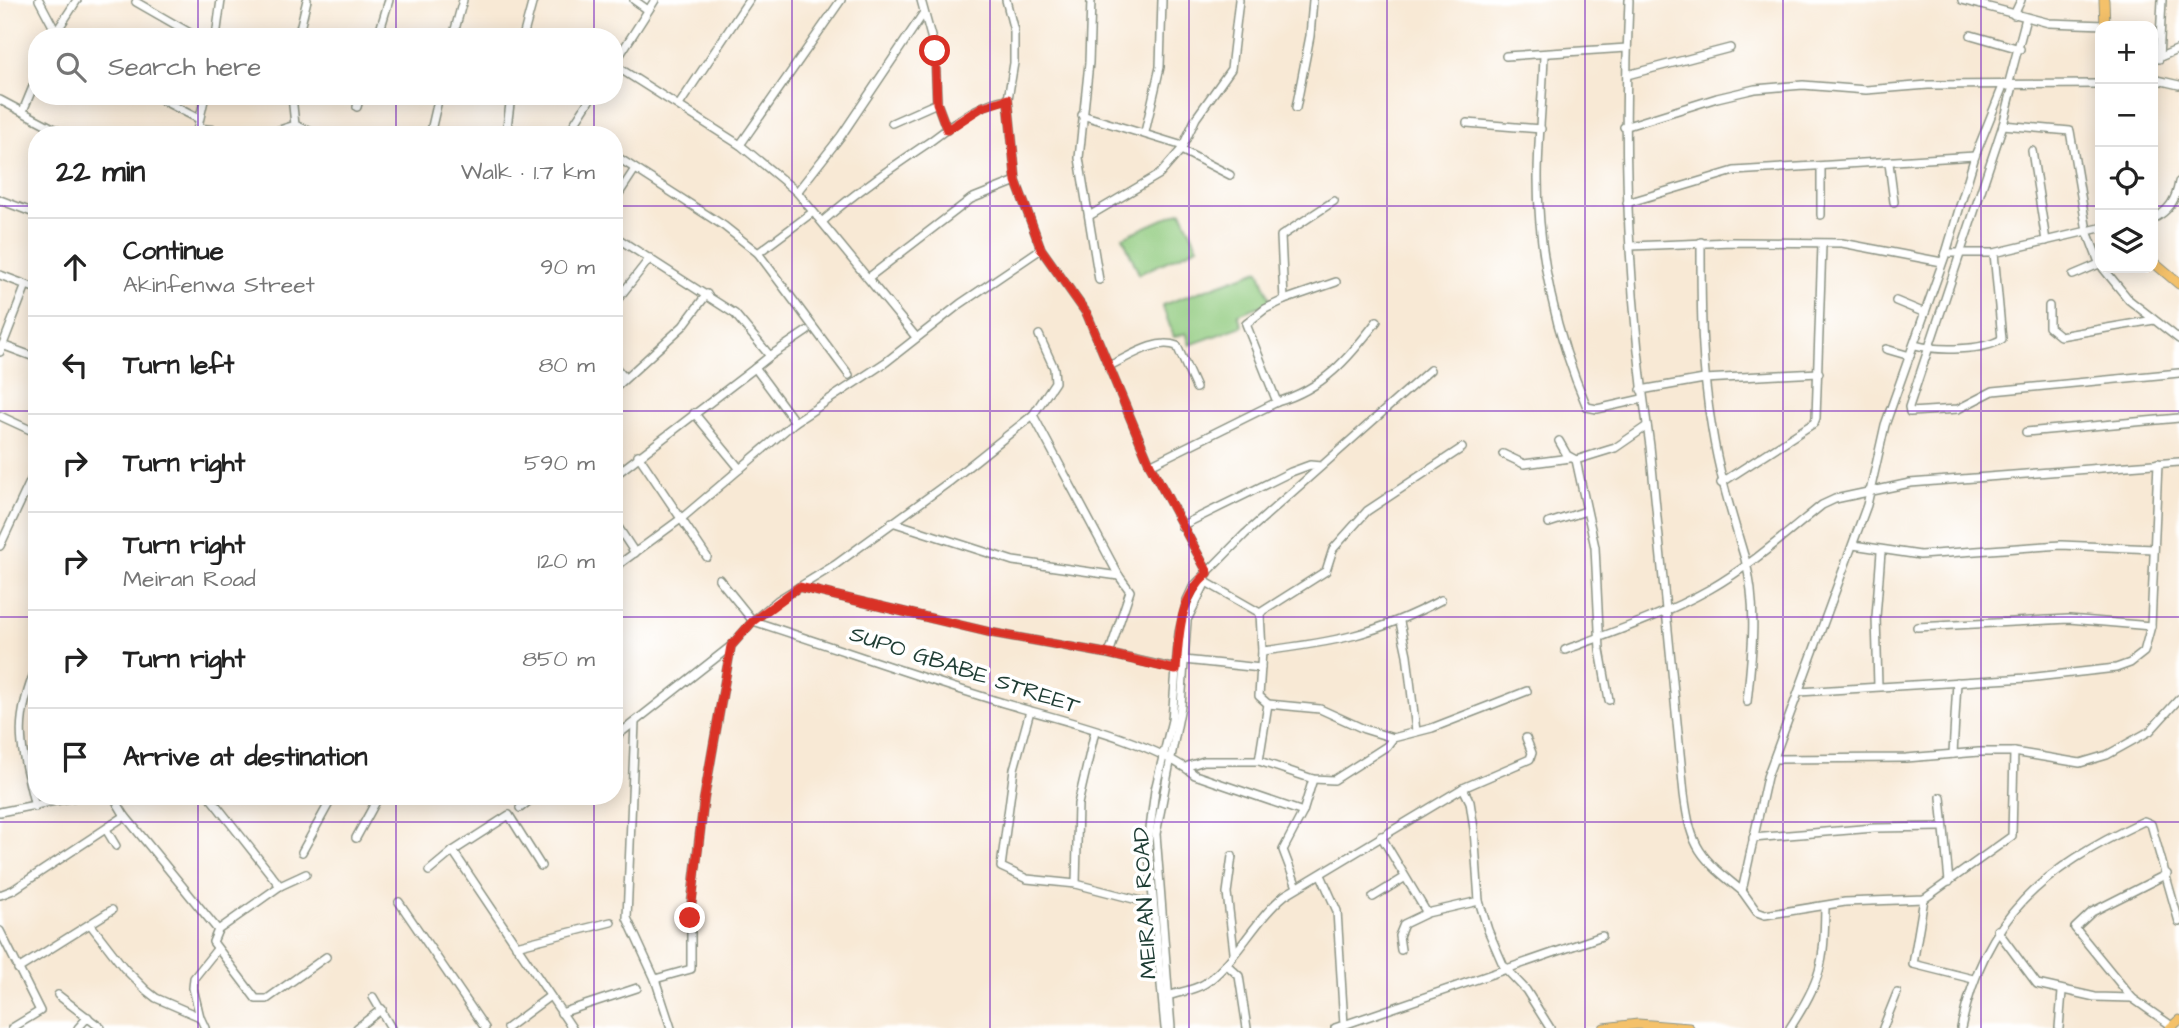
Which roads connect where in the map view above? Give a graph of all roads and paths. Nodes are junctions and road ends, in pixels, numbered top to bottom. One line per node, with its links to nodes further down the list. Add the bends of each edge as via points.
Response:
1 (38, 0): 30 (street)
2 (77, 0): 31 (street)
3 (221, 0): 33 (street)
4 (307, 0): 34 (street)
5 (389, 0): 35 (street)
6 (463, 0): 36 (street)
7 (533, 0): 37 (street)
8 (634, 0): 24 (street)
9 (655, 0): 24 (street)
10 (750, 0): 64 (street)
11 (841, 0): 83 (street)
12 (921, 0): 25 (street)
13 (1006, 0): 55 (street, via 1014,31)
14 (1091, 0): 67 (street)
15 (1162, 0): 82 (street, via 1160,68)
16 (1239, 0): 84 (street, via 1231,69 1196,118)
17 (1313, 0): 65 (street)
18 (1629, 0): 40 (street)
19 (1962, 0): 26 (street)
20 (2021, 0): 26 (street)
21 (2104, 0): 28 (main road)
22 (2162, 0): 39 (street)
23 (136, 2): 32 (street)
24 (648, 10): 44 (street)
25 (923, 14): 57 (street, via 935,51); 95 (street, via 841,136)
26 (2014, 15): 27 (street)
27 (2026, 18): 29 (street); 42 (street)
28 (2105, 21)
29 (2095, 25)
30 (52, 28)
31 (59, 28)
32 (181, 28)
33 (217, 28)
34 (300, 28)
35 (381, 28)
36 (455, 28)
37 (525, 28)
38 (1971, 35): 42 (street)
39 (2158, 40)
40 (1627, 48): 45 (street); 49 (street)
41 (1730, 48): 49 (street)
42 (2020, 49): 53 (street)
43 (2179, 49): 47 (street)
44 (623, 50)
45 (1544, 54): 46 (street); 80 (street)
46 (1506, 56)
47 (2158, 59)
48 (623, 71): 64 (street)
49 (1627, 75): 79 (street)
50 (2158, 80): 52 (street)
51 (2095, 84): 53 (street)
52 (2179, 85)
53 (2008, 86): 71 (street); 79 (street, via 1755,89); 86 (street)
54 (28, 98): 66 (street)
55 (1008, 99): 81 (street, via 982,107); 92 (street)
56 (0, 100): 66 (street)
57 (937, 103): 68 (street); 81 (street)
58 (167, 105): 73 (street)
59 (203, 105): 74 (street)
60 (293, 105): 70 (street)
61 (437, 105): 76 (street)
62 (510, 105): 77 (street)
63 (586, 105): 78 (street)
64 (679, 105): 83 (street)
65 (1296, 108)
66 (23, 111): 72 (street)
67 (1082, 115): 82 (street); 103 (street, via 1079,158)
68 (892, 123)
69 (1467, 123): 80 (street)
70 (295, 125): 75 (street)
71 (2003, 125): 107 (street, via 2070,131); 118 (street)
72 (50, 126)
73 (197, 126)
74 (198, 126)
75 (292, 126)
76 (432, 126)
77 (507, 126)
78 (573, 126)
79 (1624, 127): 99 (street)
80 (1541, 129): 160 (street, via 1538,178 1543,250 1579,388 1591,409)
81 (947, 130): 105 (street, via 855,192)
82 (1145, 132): 84 (street)
83 (740, 145): 95 (street)
84 (1182, 148): 91 (street); 103 (street, via 1160,174)
85 (2032, 151): 108 (street)
86 (1975, 156): 88 (street); 116 (street)
87 (623, 161): 90 (street)
88 (1889, 163): 89 (street); 98 (street)
89 (1821, 167): 99 (street, via 1734,171); 102 (street)
90 (635, 169): 94 (street); 115 (street)
91 (1230, 174)
92 (1016, 181): 113 (street); 126 (street, via 971,199)
93 (2179, 182): 104 (street, via 2175,199)
94 (623, 187)
95 (797, 192): 101 (street)
96 (0, 200): 100 (street)
97 (1334, 201): 133 (street, via 1281,236)
98 (1894, 202)
99 (1627, 203): 112 (street)
100 (28, 211)
101 (813, 212): 105 (street); 115 (street)
102 (1821, 215)
103 (1089, 216): 127 (street)
104 (2158, 216)
105 (822, 221): 126 (street)
106 (2095, 229): 107 (street)
107 (2087, 231): 108 (street); 114 (street)
108 (2046, 241): 117 (street)
109 (623, 242): 119 (street)
110 (1701, 242): 111 (street); 112 (street); 157 (street)
111 (1822, 245): 120 (street, via 1861,245); 153 (street)
112 (1630, 246): 159 (street)
113 (1041, 249): 141 (street); 150 (street, via 1087,314)
114 (2095, 250)
115 (758, 253): 155 (street)
116 (1946, 253): 118 (street); 120 (street)
117 (1993, 253): 118 (street); 146 (street, via 2003,339)
118 (1960, 255): 146 (street)
119 (650, 258): 131 (street); 132 (street)
120 (1942, 262): 136 (street)
121 (2158, 266): 129 (main road)
122 (2095, 267): 125 (street)
123 (2107, 273): 137 (street, via 2124,295)
124 (0, 275): 130 (street)
125 (2073, 275)
126 (868, 278): 141 (street)
127 (1099, 280)
128 (1336, 282): 133 (street)
129 (2179, 284)
130 (26, 285): 144 (street)
131 (623, 292)
132 (707, 293): 148 (street, via 735,314); 156 (street, via 683,326)
133 (1284, 300): 161 (street, via 1246,324)
134 (1896, 301): 136 (street)
135 (2049, 306): 137 (street, via 2049,327 2060,336)
136 (1925, 313): 143 (street)
137 (2154, 320): 142 (street)
138 (1377, 321): 161 (street, via 1322,383)
139 (807, 331): 148 (street)
140 (1038, 335): 163 (street, via 1054,368 1055,382)
141 (916, 337): 166 (street)
142 (2179, 339)
143 (1915, 345): 146 (street); 149 (street)
144 (1, 348): 147 (street)
145 (1886, 349): 149 (street)
146 (1929, 349): 154 (street, via 1909,407 1913,414 1958,409 1993,391)
147 (28, 356)
148 (770, 356): 151 (street)
149 (1910, 356): 183 (street, via 1885,425)
150 (1109, 366): 158 (street, via 1147,348 1172,344); 177 (street)
151 (755, 368): 162 (street); 166 (street)
152 (1430, 370): 178 (street)
153 (1819, 373): 157 (street); 181 (street, via 1814,423)
154 (2179, 373)
155 (849, 375)
156 (625, 378)
157 (1704, 379): 159 (street); 181 (street)
158 (1196, 388)
159 (1641, 390): 160 (street)
160 (1642, 399): 167 (street)
161 (1277, 402): 177 (street)
162 (694, 414): 173 (street); 180 (street)
163 (1032, 415): 186 (street); 198 (street)
164 (0, 416): 168 (street)
165 (2179, 418): 169 (street)
166 (795, 422): 180 (street)
167 (1647, 426): 174 (street, via 1615,448); 203 (street)
168 (28, 429)
169 (2026, 432)
170 (1559, 441): 174 (street)
171 (1462, 448): 204 (street, via 1367,511 1333,549 1326,571)
172 (1503, 454): 174 (street, via 1524,464)
173 (638, 455): 179 (street); 185 (street)
174 (1573, 459): 184 (street)
175 (2179, 462): 176 (street)
176 (2158, 463): 183 (street, via 2041,470); 192 (street)
177 (1150, 465): 188 (street)
178 (1321, 466): 188 (street, via 1291,472); 199 (street, via 1245,534)
179 (623, 468)
180 (740, 470): 185 (street)
181 (1721, 482): 197 (street)
182 (28, 486): 191 (street)
183 (1871, 491): 190 (street); 197 (street, via 1822,505)
184 (1586, 511): 187 (street); 209 (street, via 1595,547)
185 (682, 518): 194 (street); 195 (street)
186 (892, 522): 198 (street, via 1013,561); 201 (street)
187 (1549, 523)
188 (1181, 526): 199 (street)
189 (623, 535): 194 (street)
190 (1853, 545): 193 (street); 221 (street)
191 (0, 546)
192 (2154, 549): 193 (street, via 2061,545 1920,555); 207 (street)
193 (1881, 552): 219 (street, via 1875,617)
194 (635, 553): 196 (street)
195 (707, 557)
196 (623, 562)
197 (1746, 566): 203 (street); 224 (street, via 1753,636)
198 (1119, 576): 213 (street, via 1130,591)
199 (1207, 577): 204 (street); 214 (street, MEIRAN ROAD, via 1187,620); 216 (street, MEIRAN ROAD, via 1193,587 1181,617)
200 (719, 579): 205 (street)
201 (799, 587): 205 (street); 213 (street, via 1000,635)
202 (1441, 600): 206 (street)
203 (1667, 611): 209 (street); 273 (street, via 1690,832 1707,862)
204 (1260, 613): 212 (street)
205 (753, 621): 210 (street); 226 (street, SUPO GBABE STREET)
206 (1400, 622): 212 (street, via 1352,638); 230 (street)
207 (2151, 626): 208 (street, via 2069,619); 217 (street, via 2144,652 2116,668)
208 (1917, 627)
209 (1600, 638): 211 (street); 223 (street)
210 (731, 646): 227 (street); 298 (street, via 698,853 690,918 691,969)
211 (1565, 650)
212 (1262, 652): 215 (street)
213 (1109, 654): 216 (street)
214 (1184, 660): 215 (street); 235 (street, MEIRAN ROAD, via 1181,706)
215 (1261, 668): 225 (street, via 1259,696)
216 (1176, 670): 235 (street, MEIRAN ROAD)
217 (1957, 682): 219 (street); 234 (street)
218 (28, 686): 239 (street, via 20,716)
219 (1878, 686): 221 (street)
220 (1527, 691): 230 (street)
221 (1799, 692): 236 (street)
222 (2179, 699): 233 (street, via 2150,731 2091,761 2069,762)
223 (1609, 700)
224 (1747, 702)
225 (1268, 704): 231 (street, via 1320,709); 237 (street)
226 (1030, 711): 229 (street, SUPO GBABE STREET); 270 (street, via 1014,769 1001,867 1036,881)
227 (635, 722): 228 (street); 298 (street, via 627,918)
228 (623, 731)
229 (1095, 731): 235 (street, SUPO GBABE STREET); 270 (street, via 1078,804)
230 (1416, 732): 231 (street)
231 (1393, 737): 240 (street, via 1339,779)
232 (1526, 738): 241 (street, via 1530,759)
233 (2014, 752): 234 (street); 269 (street, via 2012,836)
234 (1953, 754): 236 (street)
235 (1167, 758): 238 (street, SUPO GBABE STREET); 279 (street, MEIRAN ROAD, via 1148,836); 305 (street, MEIRAN ROAD, via 1156,834)
236 (1776, 759): 258 (street, via 1767,777)
237 (1259, 761): 238 (street, via 1204,761); 240 (street)
238 (1188, 766): 252 (street, SUPO GBABE STREET, via 1195,775)
239 (28, 775)
240 (1313, 779): 252 (street)
241 (1463, 788): 256 (street); 277 (street, via 1474,829)
242 (1941, 797): 254 (street)
243 (43, 805): 249 (street)
244 (118, 805): 253 (street)
245 (216, 805): 271 (street)
246 (328, 805): 261 (street)
247 (374, 805): 257 (street)
248 (524, 805): 250 (street)
249 (35, 807): 251 (street)
250 (520, 808)
251 (0, 812)
252 (1303, 812): 272 (street, via 1283,850)
253 (125, 816): 255 (street); 286 (street)
254 (1942, 827): 258 (street); 269 (street)
255 (107, 831): 259 (street); 274 (street)
256 (1381, 836): 267 (street); 268 (street)
257 (356, 838)
258 (1753, 838): 273 (street)
259 (116, 846)
260 (453, 851): 263 (street, via 509,816); 264 (street); 290 (street)
261 (302, 852)
262 (1232, 856): 293 (street, via 1227,893)
263 (541, 866)
264 (429, 871)
265 (306, 874): 271 (street)
266 (2167, 874): 284 (street); 287 (street, via 2151,824 2144,821 2074,857); 307 (street, via 2092,912 2075,928)
267 (1321, 875): 272 (street); 312 (street, via 1337,911)
268 (1404, 878): 275 (street); 282 (street)
269 (1949, 882): 276 (street)
270 (1076, 884): 279 (street)
271 (280, 886): 286 (street)
272 (1297, 887): 293 (street, via 1273,905)
273 (1742, 891): 280 (street, via 1761,915)
274 (0, 895)
275 (1373, 897)
276 (1924, 899): 280 (street); 299 (street, via 1913,964)
277 (1479, 901): 282 (street); 296 (street)
278 (399, 902): 320 (street)
279 (1153, 904): 324 (street, MEIRAN ROAD)
280 (1825, 907): 331 (street, via 1824,960 1810,996)
281 (112, 910): 285 (street)
282 (1427, 913): 292 (street, via 1404,924)
283 (611, 922): 290 (street)
284 (2179, 922)
285 (90, 924): 297 (street); 311 (street, via 147,991)
286 (218, 930): 291 (street, via 212,938)
287 (1997, 930): 299 (street); 301 (street, via 2031,980)
288 (0, 931): 297 (street)
289 (1602, 936): 296 (street)
290 (516, 946): 304 (street)
291 (217, 948): 294 (street, via 261,1002); 311 (street, via 194,978)
292 (1401, 950)
293 (1234, 952): 295 (street)
294 (326, 957)
295 (1226, 964): 305 (street, via 1204,984); 326 (street, via 1239,976)
296 (1504, 967): 312 (street); 328 (street, via 1526,990)
297 (18, 969): 314 (street, via 40,1010)
298 (655, 979): 323 (street)
299 (1973, 979): 333 (street)
300 (638, 988): 309 (street)
301 (2062, 992): 307 (street); 334 (street)
302 (1897, 993): 332 (street)
303 (58, 995): 310 (street)
304 (550, 996): 309 (street); 321 (street)
305 (1168, 996): 325 (street, MEIRAN ROAD)
306 (373, 997): 308 (street)
307 (2132, 998): 313 (street)
308 (382, 1009): 318 (street); 319 (street)
309 (561, 1013): 322 (street)
310 (88, 1017): 315 (street); 316 (street)
311 (200, 1017): 317 (street)
312 (1344, 1025): 327 (street)
313 (2174, 1025)
314 (12, 1028)
315 (78, 1028)
316 (101, 1028)
317 (205, 1028)
318 (357, 1028)
319 (391, 1028)
320 (485, 1028)
321 (507, 1028)
322 (572, 1028)
323 (671, 1028)
324 (1165, 1028)
325 (1171, 1028)
326 (1247, 1028)
327 (1335, 1028)
328 (1550, 1028)
329 (1604, 1028): 330 (main road, via 1638,1024)
330 (1689, 1028)
331 (1790, 1028)
332 (1883, 1028)
333 (1961, 1028)
334 (2059, 1028)

